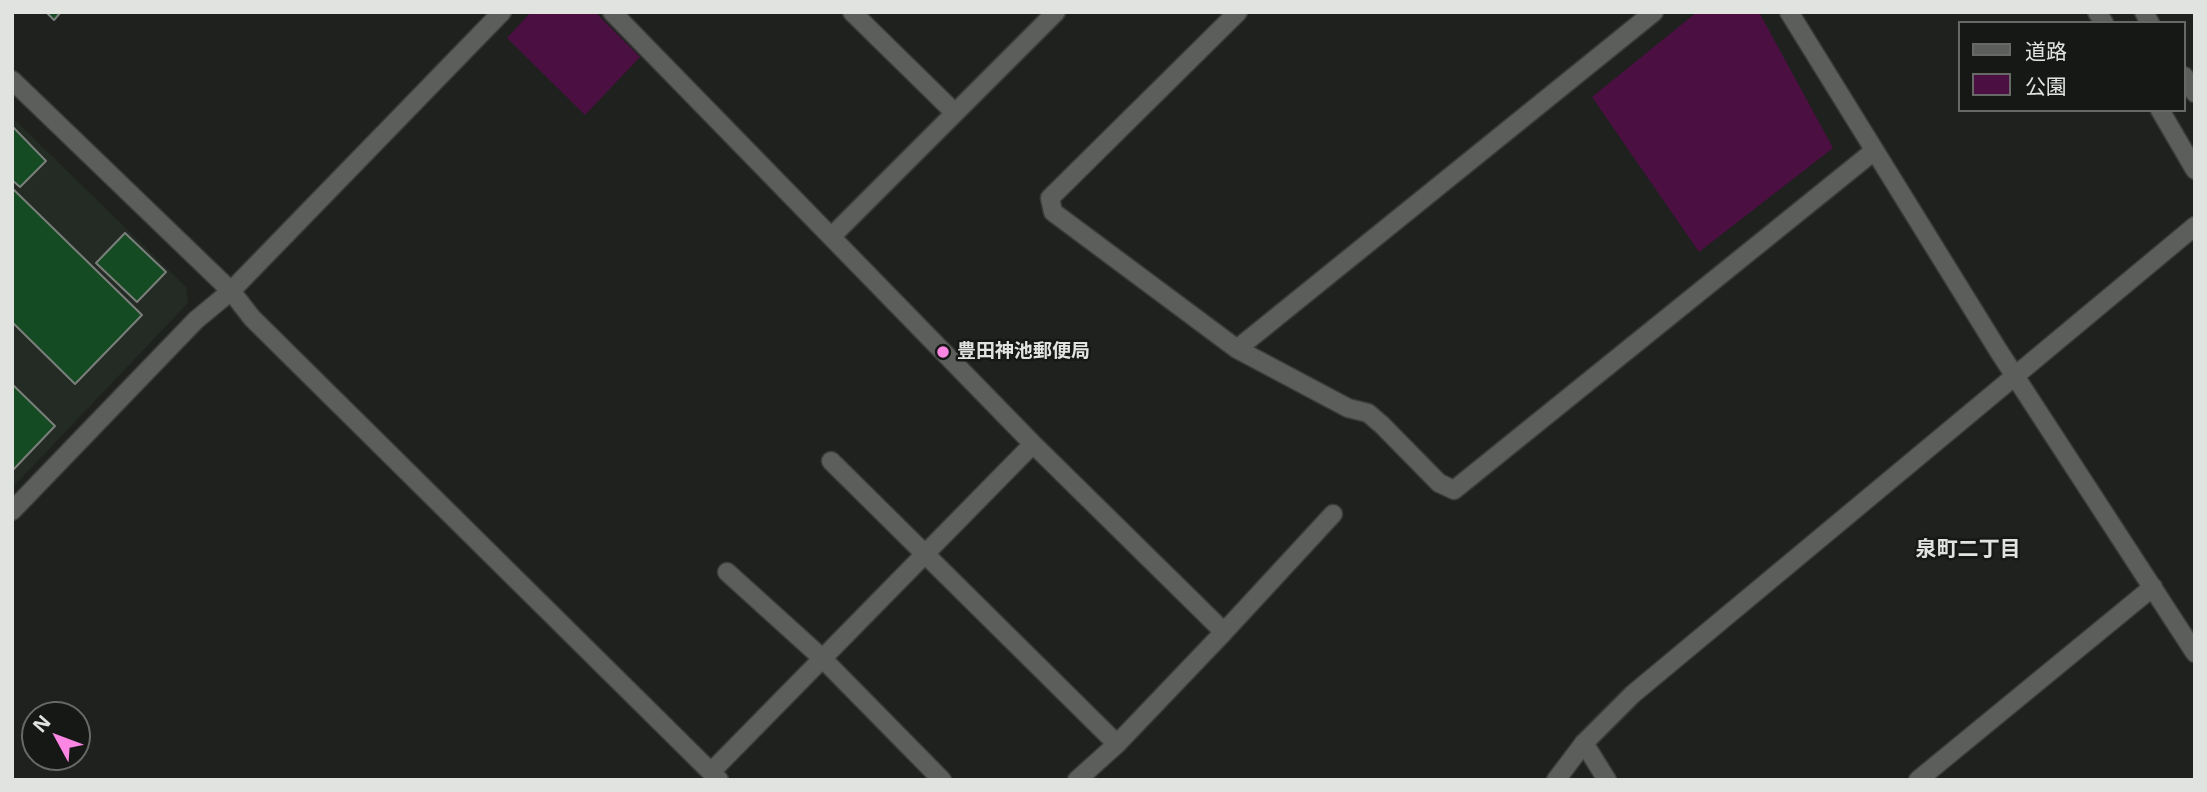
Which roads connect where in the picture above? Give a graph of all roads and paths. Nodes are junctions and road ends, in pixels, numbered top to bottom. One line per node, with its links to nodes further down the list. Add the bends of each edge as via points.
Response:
1 (502, 12): 15 (street)
2 (612, 12): 14 (street)
3 (852, 12): 10 (street)
4 (1056, 12): 10 (street)
5 (1238, 12): 16 (street, via 1050,198 1053,212)
6 (1654, 12): 16 (street)
7 (1789, 12): 11 (street)
8 (12, 80): 15 (street)
9 (2161, 112): 12 (street)
10 (955, 113): 14 (street)
11 (1874, 151): 16 (street, via 1454,490 1439,484 1368,413 1348,408); 17 (street)
12 (2195, 170)
13 (2195, 226): 17 (street)
14 (832, 236): 18 (street)
15 (231, 291): 20 (street, via 196,320); 30 (street, via 252,318)
16 (1237, 349)
17 (2016, 375): 24 (street); 28 (street, via 1633,694)
18 (1033, 444): 22 (street); 25 (street)
19 (831, 461): 22 (street)
20 (12, 511)
21 (1333, 514): 25 (street)
22 (926, 554): 27 (street); 29 (street)
23 (727, 572): 27 (street)
24 (2153, 587): 26 (street); 35 (street)
25 (1224, 632): 29 (street)
26 (2195, 653)
27 (822, 658): 30 (street); 31 (street)
28 (1584, 743): 33 (street); 34 (street)
29 (1117, 744): 32 (street)
30 (715, 776)
31 (942, 780)
32 (1077, 780)
33 (1556, 780)
34 (1607, 780)
35 (1918, 780)

